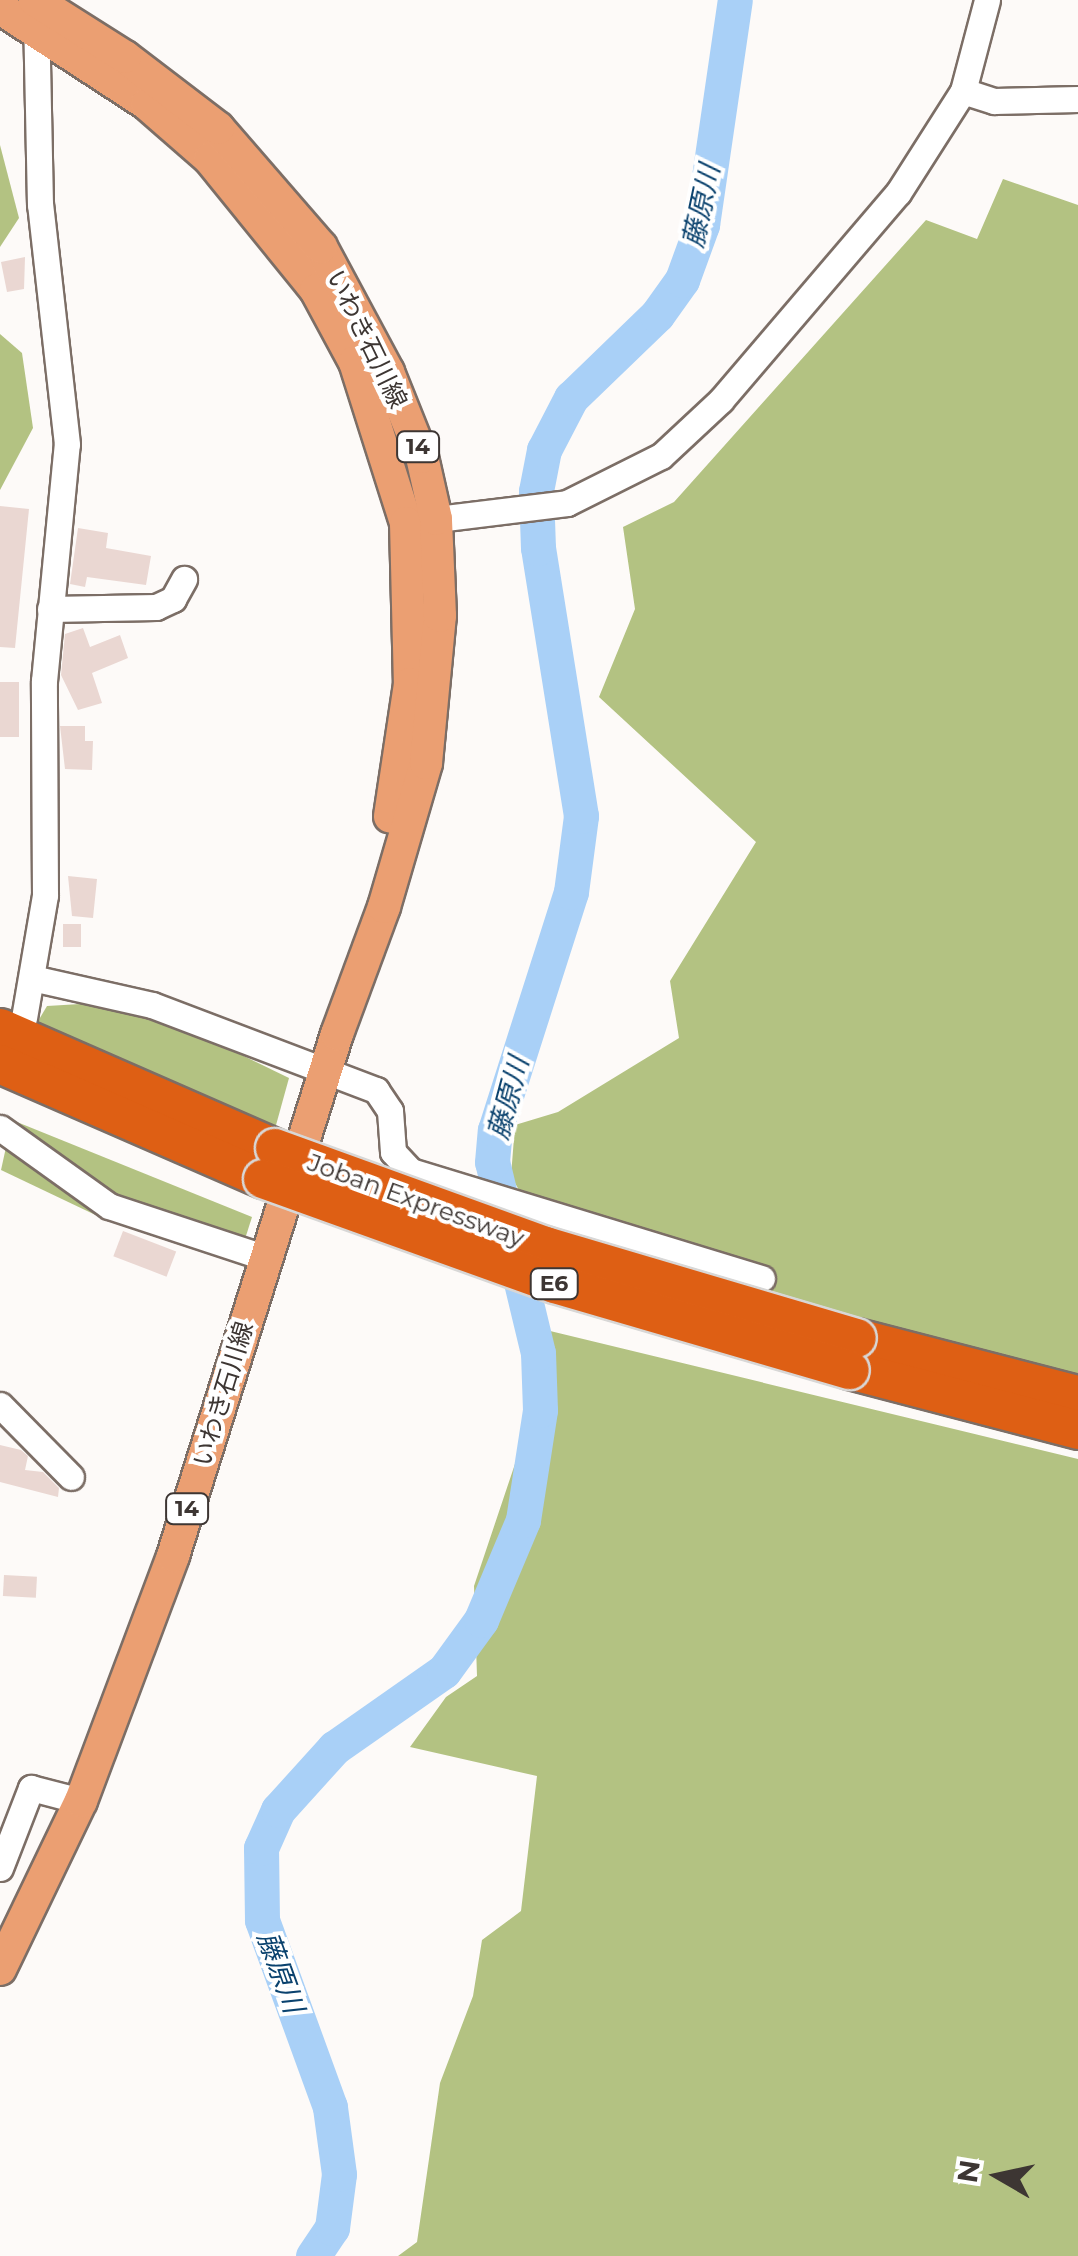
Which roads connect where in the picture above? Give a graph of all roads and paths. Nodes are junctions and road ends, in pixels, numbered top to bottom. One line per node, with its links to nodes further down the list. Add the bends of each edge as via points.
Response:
1 (987, 0): 4 (street)
2 (0, 8): 3 (main road, いわき石川線 / 14)
3 (36, 9): 6 (main road, いわき石川線 / 14, via 210,159 270,227 355,362); 8 (street, via 40,206 67,444)
4 (963, 91): 5 (street, via 994,101); 6 (street, via 898,193 721,400 661,456 566,503)
5 (1078, 99)
6 (421, 521): 12 (main road, いわき石川線 / 14, via 399,774)
7 (184, 578): 8 (street, via 173,600 156,607)
8 (50, 610): 9 (street, via 44,896)
9 (32, 978): 10 (street); 12 (street, via 152,1005)
10 (12, 1023): 14 (highway, Joban Expressway / E6)
11 (0, 1064): 14 (highway, Joban Expressway / E6)
12 (324, 1074): 15 (main road, いわき石川線 / 14); 16 (street, via 384,1097 398,1162)
13 (0, 1128): 15 (street, via 109,1206)
14 (269, 1164): 17 (highway, Joban Expressway / E6, bridge, via 546,1246)
15 (266, 1258): 22 (main road, いわき石川線 / 14, via 173,1556)
16 (762, 1278)
17 (854, 1354): 18 (highway, Joban Expressway / E6); 20 (highway, Joban Expressway / E6)
18 (1078, 1395)
19 (0, 1405): 21 (street)
20 (1078, 1430)
21 (72, 1477)
22 (81, 1802): 23 (street, via 31,1788); 24 (main road, いわき石川線 / 14)
23 (0, 1868)
24 (0, 1969)

